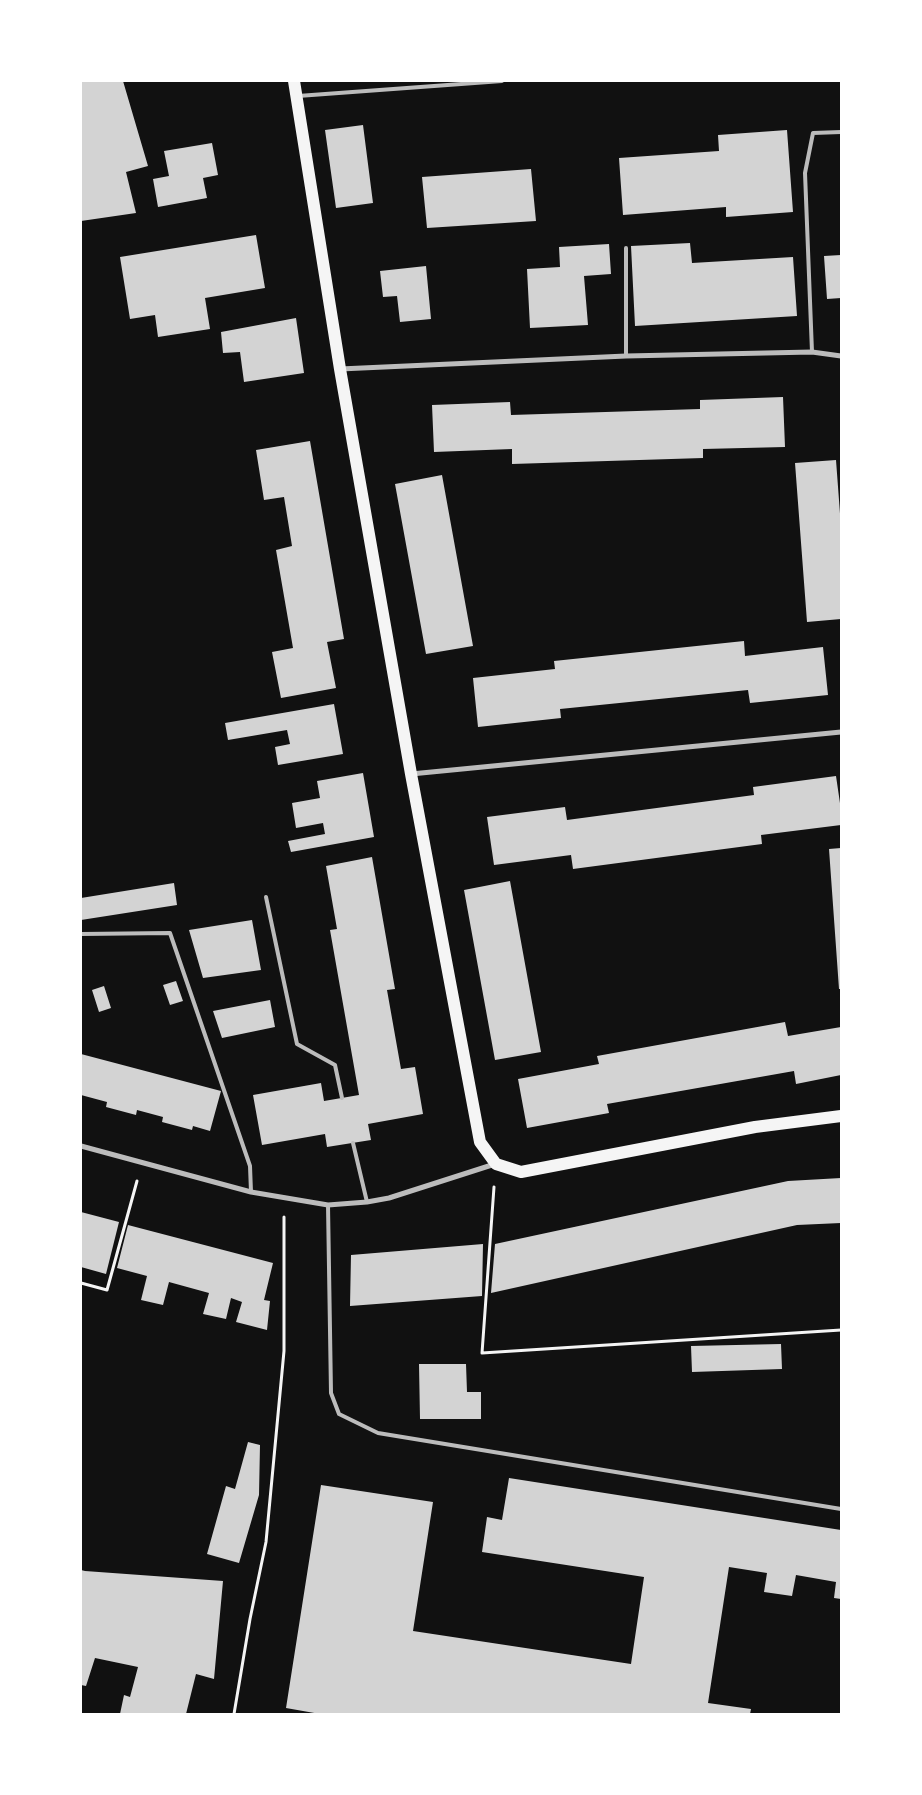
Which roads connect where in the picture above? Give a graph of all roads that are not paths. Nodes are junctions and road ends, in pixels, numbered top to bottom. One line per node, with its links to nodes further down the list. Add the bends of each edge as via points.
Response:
1 (294, 81): 3 (main road)
2 (502, 81): 3 (lane)
3 (296, 96): 9 (main road)
4 (841, 132): 6 (lane, via 813,133 805,173)
5 (626, 248): 7 (lane)
6 (812, 352): 7 (street); 8 (street)
7 (626, 356): 9 (street)
8 (841, 356)
9 (340, 369): 11 (main road)
10 (841, 732): 11 (street)
11 (410, 774): 18 (main road, via 480,1142)
12 (266, 897): 14 (lane, via 296,1044 335,1065)
13 (81, 934): 19 (lane, via 170,933 250,1166)
14 (342, 1098)
15 (841, 1116): 18 (main road, via 755,1127 521,1172)
16 (353, 1143): 20 (lane)
17 (81, 1146): 19 (street)
18 (496, 1164): 20 (street, via 410,1192)
19 (251, 1192): 21 (street)
20 (367, 1202): 21 (street)
21 (328, 1206): 22 (lane, via 331,1393 339,1414 378,1433)
22 (841, 1509)

